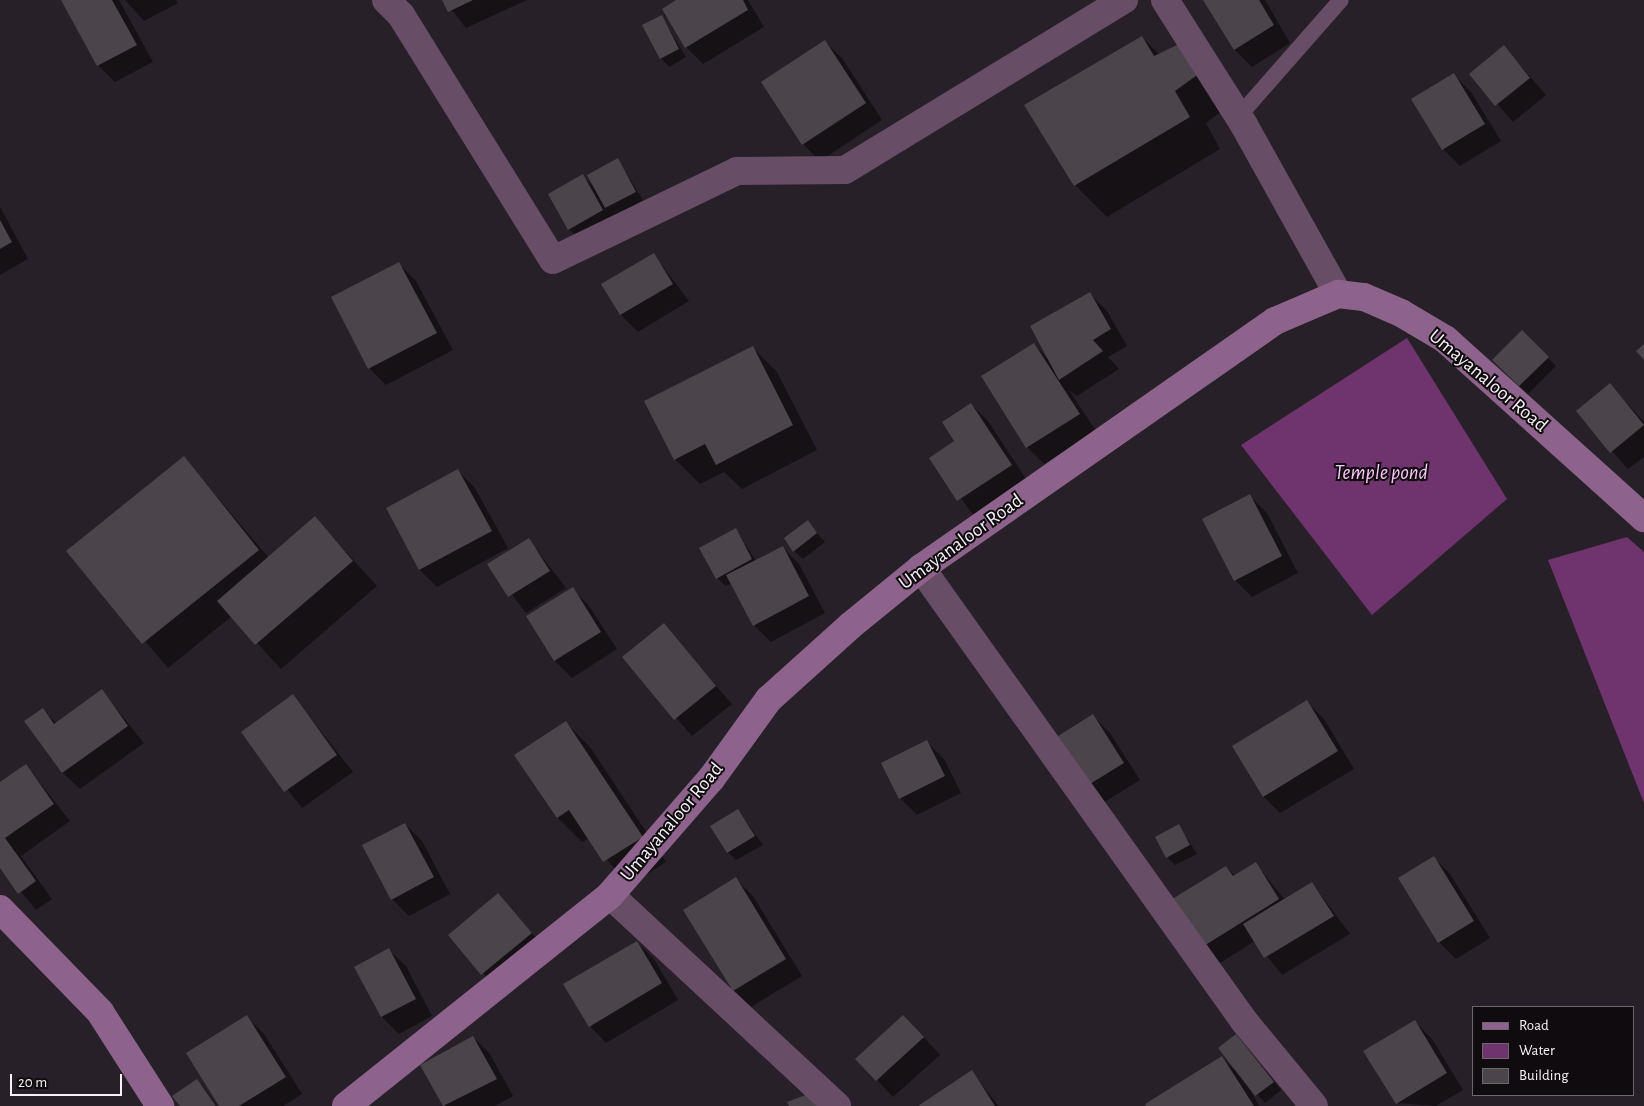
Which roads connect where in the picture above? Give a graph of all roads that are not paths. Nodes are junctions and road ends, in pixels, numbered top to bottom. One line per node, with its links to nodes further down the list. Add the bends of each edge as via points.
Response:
1 (386, 0): 2 (street, via 401,16 553,260 737,171 845,170)
2 (1124, 0)
3 (1165, 0): 5 (street)
4 (1341, 0): 5 (lane)
5 (1238, 116): 6 (street)
6 (1338, 294): 7 (main road, Umayanaloor Road, via 1364,297 1445,339); 8 (main road, Umayanaloor Road, via 1275,321)
7 (1644, 518)
8 (921, 568): 9 (main road, Umayanaloor Road, via 769,698 711,779); 14 (street, via 1244,1021)
9 (610, 896): 12 (main road, Umayanaloor Road); 13 (street)
10 (0, 909): 11 (main road, via 100,1012)
11 (160, 1106)
12 (346, 1106)
13 (836, 1106)
14 (1314, 1106)

